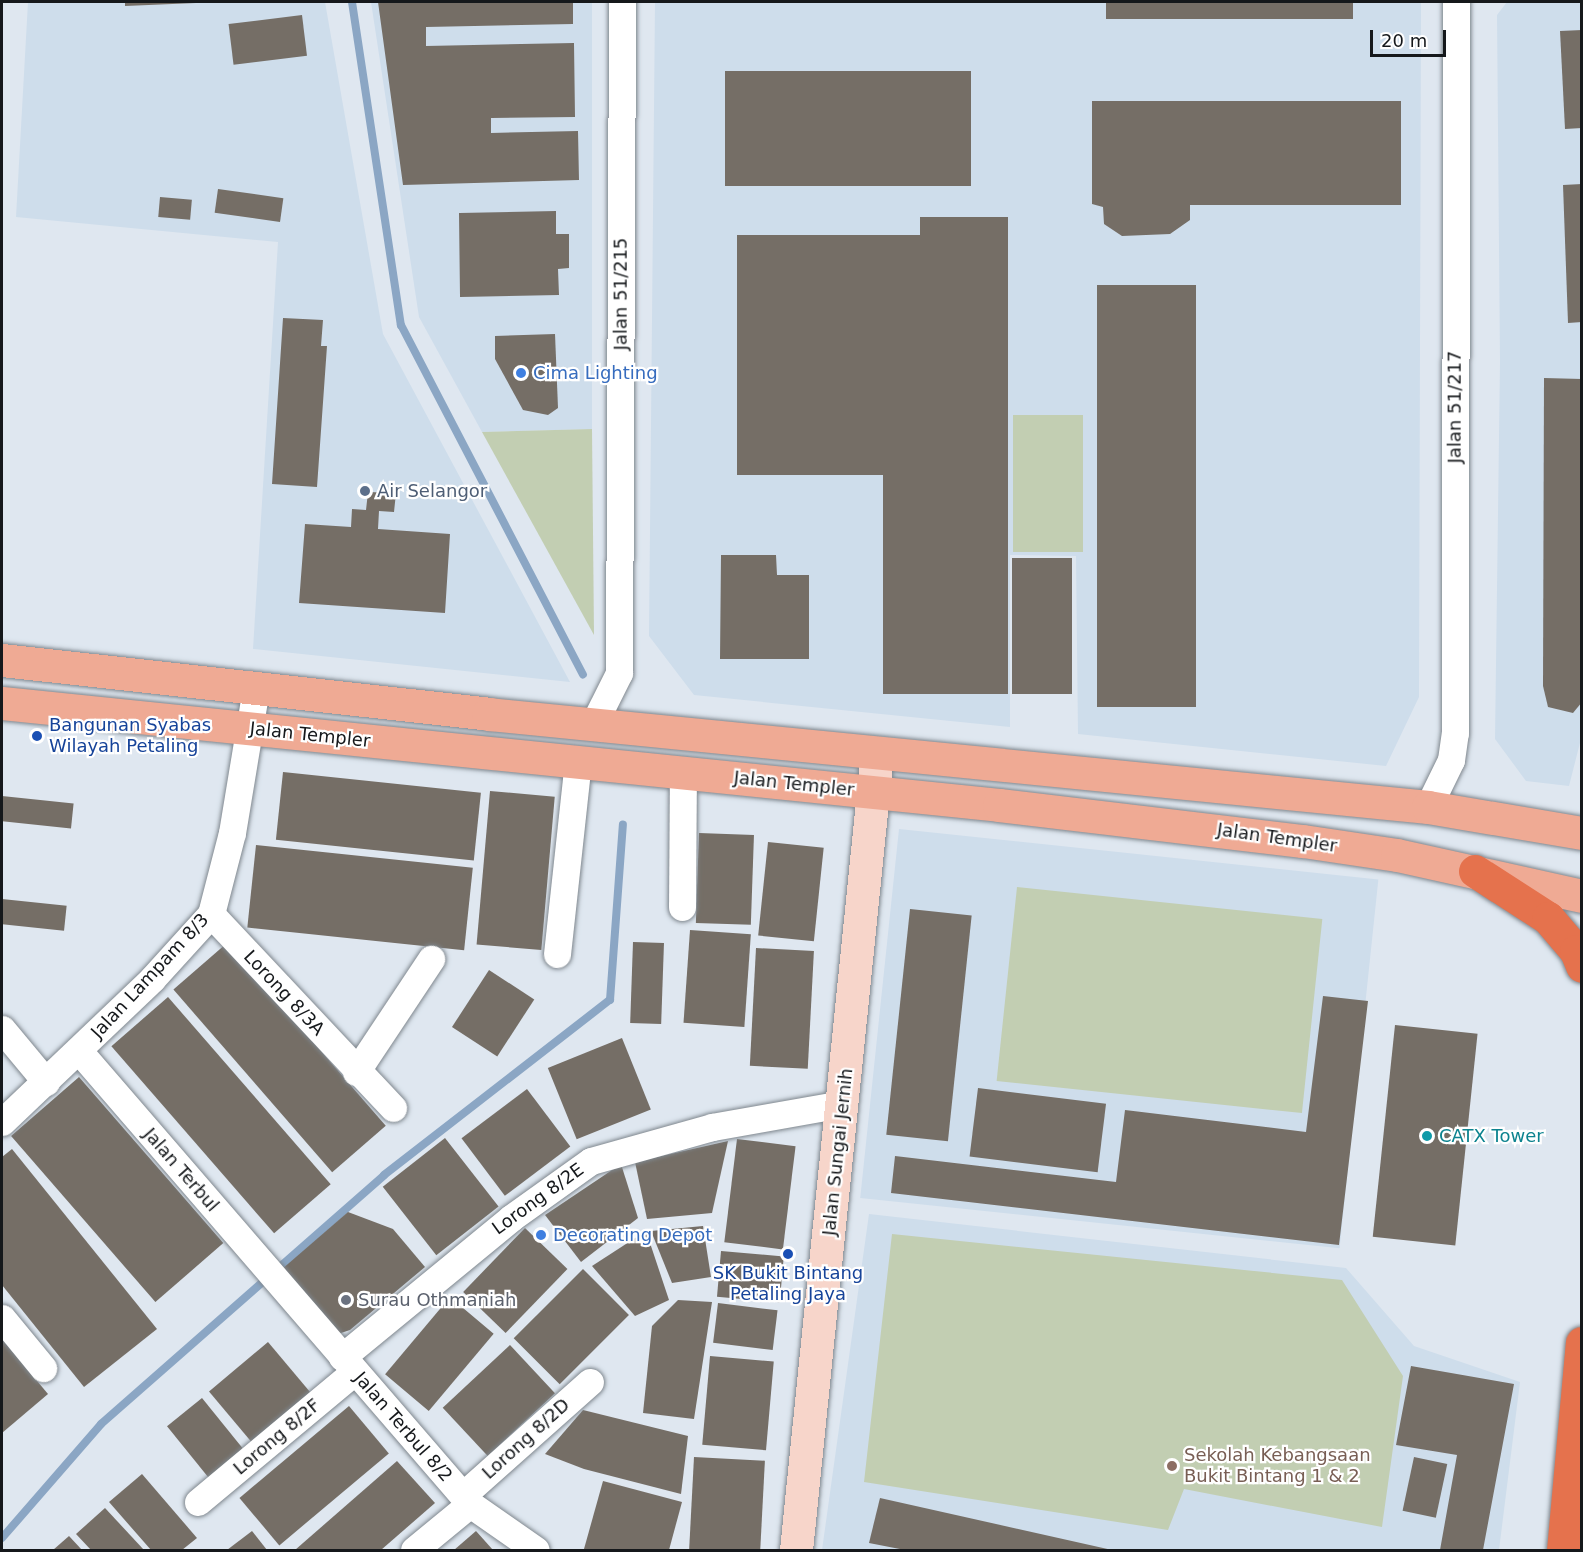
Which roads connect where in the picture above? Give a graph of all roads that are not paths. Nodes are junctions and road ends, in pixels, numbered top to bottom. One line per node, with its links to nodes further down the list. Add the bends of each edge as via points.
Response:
1 (622, 2): 6 (street, Jalan 51/215, via 619,674)
2 (1456, 2): 12 (street, Jalan 51/217, via 1455,733 1451,760)
3 (2, 660): 4 (main road)
4 (256, 688): 6 (main road); 7 (street, Jalan Lampam 8/3)
5 (2, 703): 7 (main road, Jalan Templer)
6 (593, 725): 8 (main road)
7 (250, 729): 9 (main road, Jalan Templer); 17 (street, Jalan Lampam 8/3, via 232,833)
8 (877, 753): 11 (street, Jalan Sungai Jernih); 12 (main road)
9 (578, 762): 10 (main road, Jalan Templer); 18 (street)
10 (683, 772): 11 (main road, Jalan Templer); 16 (street)
11 (873, 792): 14 (main road, Jalan Templer, via 1303,841); 25 (street, Jalan Sungai Jernih)
12 (1428, 807): 13 (main road)
13 (1581, 833)
14 (1475, 872): 15 (main road, Jalan Templer); 20 (highway, via 1548,918 1576,951)
15 (1581, 896)
16 (682, 907)
17 (211, 914): 22 (street, Jalan Lampam 8/3); 23 (street, Lorong 8/3A)
18 (557, 954)
19 (431, 959): 23 (street)
20 (1581, 966)
21 (2, 1029): 24 (street)
22 (79, 1051): 24 (street, Jalan Lampam 8/3); 28 (street, Jalan Terbul)
23 (356, 1072): 26 (street, Lorong 8/3A)
24 (46, 1082): 27 (street, Jalan Lampam 8/3)
25 (843, 1104): 31 (street, Lorong 8/2E, via 712,1127 591,1161 511,1218); 38 (street, Jalan Sungai Jernih)
26 (393, 1108)
27 (2, 1122)
28 (284, 1289): 31 (street, Jalan Terbul 8/2)
29 (2, 1318): 32 (street)
30 (1581, 1343): 39 (highway)
31 (349, 1364): 34 (street, Jalan Terbul 8/2); 35 (street, Lorong 8/2F)
32 (43, 1368)
33 (590, 1382): 34 (street, Lorong 8/2D)
34 (466, 1499): 36 (street, Lorong 8/2D); 37 (street, Jalan Terbul 8/2)
35 (198, 1502)
36 (414, 1551)
37 (536, 1551)
38 (796, 1551)
39 (1563, 1551)

